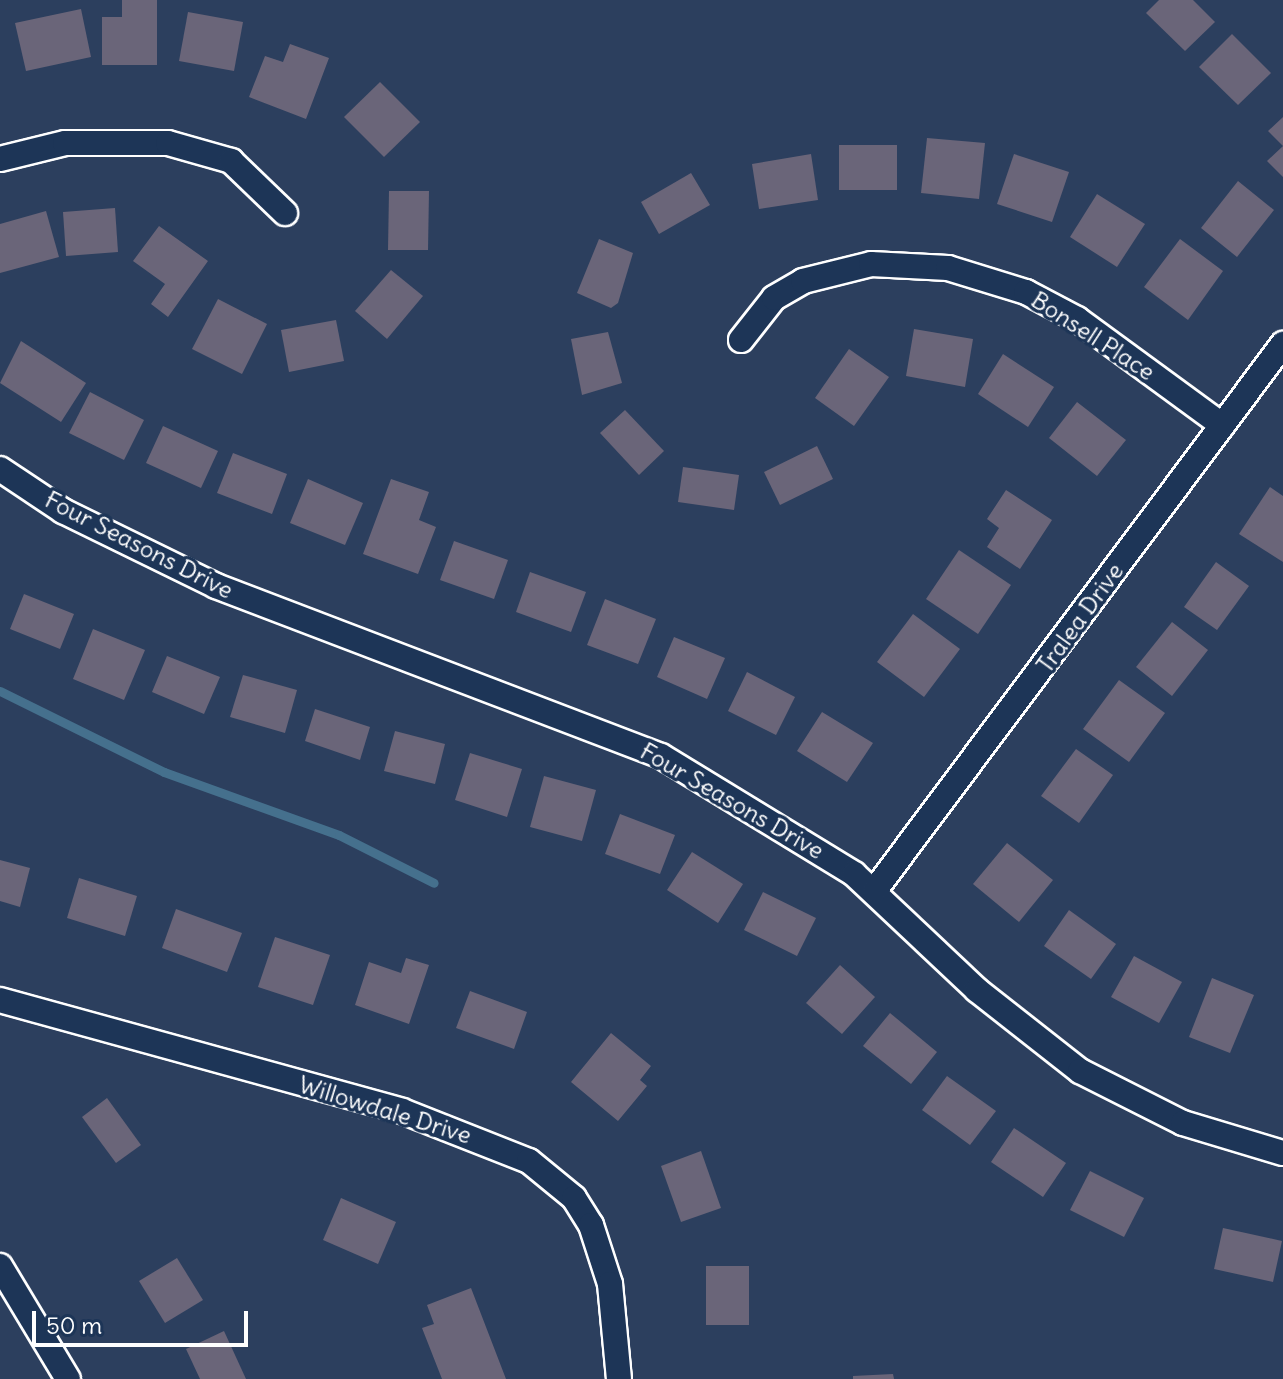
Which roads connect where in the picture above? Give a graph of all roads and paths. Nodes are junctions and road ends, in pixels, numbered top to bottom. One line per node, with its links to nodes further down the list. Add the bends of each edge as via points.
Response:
1 (0, 159): 2 (street, via 65,143 168,143 231,161)
2 (285, 213)
3 (741, 340): 5 (street, Bonsell Place, via 774,298 803,281 871,264 948,268 1026,292 1077,319)
4 (1283, 344): 5 (street, Tralea Drive)
5 (1222, 425): 7 (street, Tralea Drive)
6 (0, 469): 7 (street, Four Seasons Drive, via 63,511 216,586 661,756)
7 (875, 890): 9 (street, Four Seasons Drive, via 977,990 1080,1071 1183,1123)
8 (0, 1000): 12 (street, Willowdale Drive, via 402,1111 529,1161 574,1198 596,1238 610,1284)
9 (1283, 1153)
10 (0, 1266): 11 (street)
11 (68, 1379)
12 (619, 1379)

